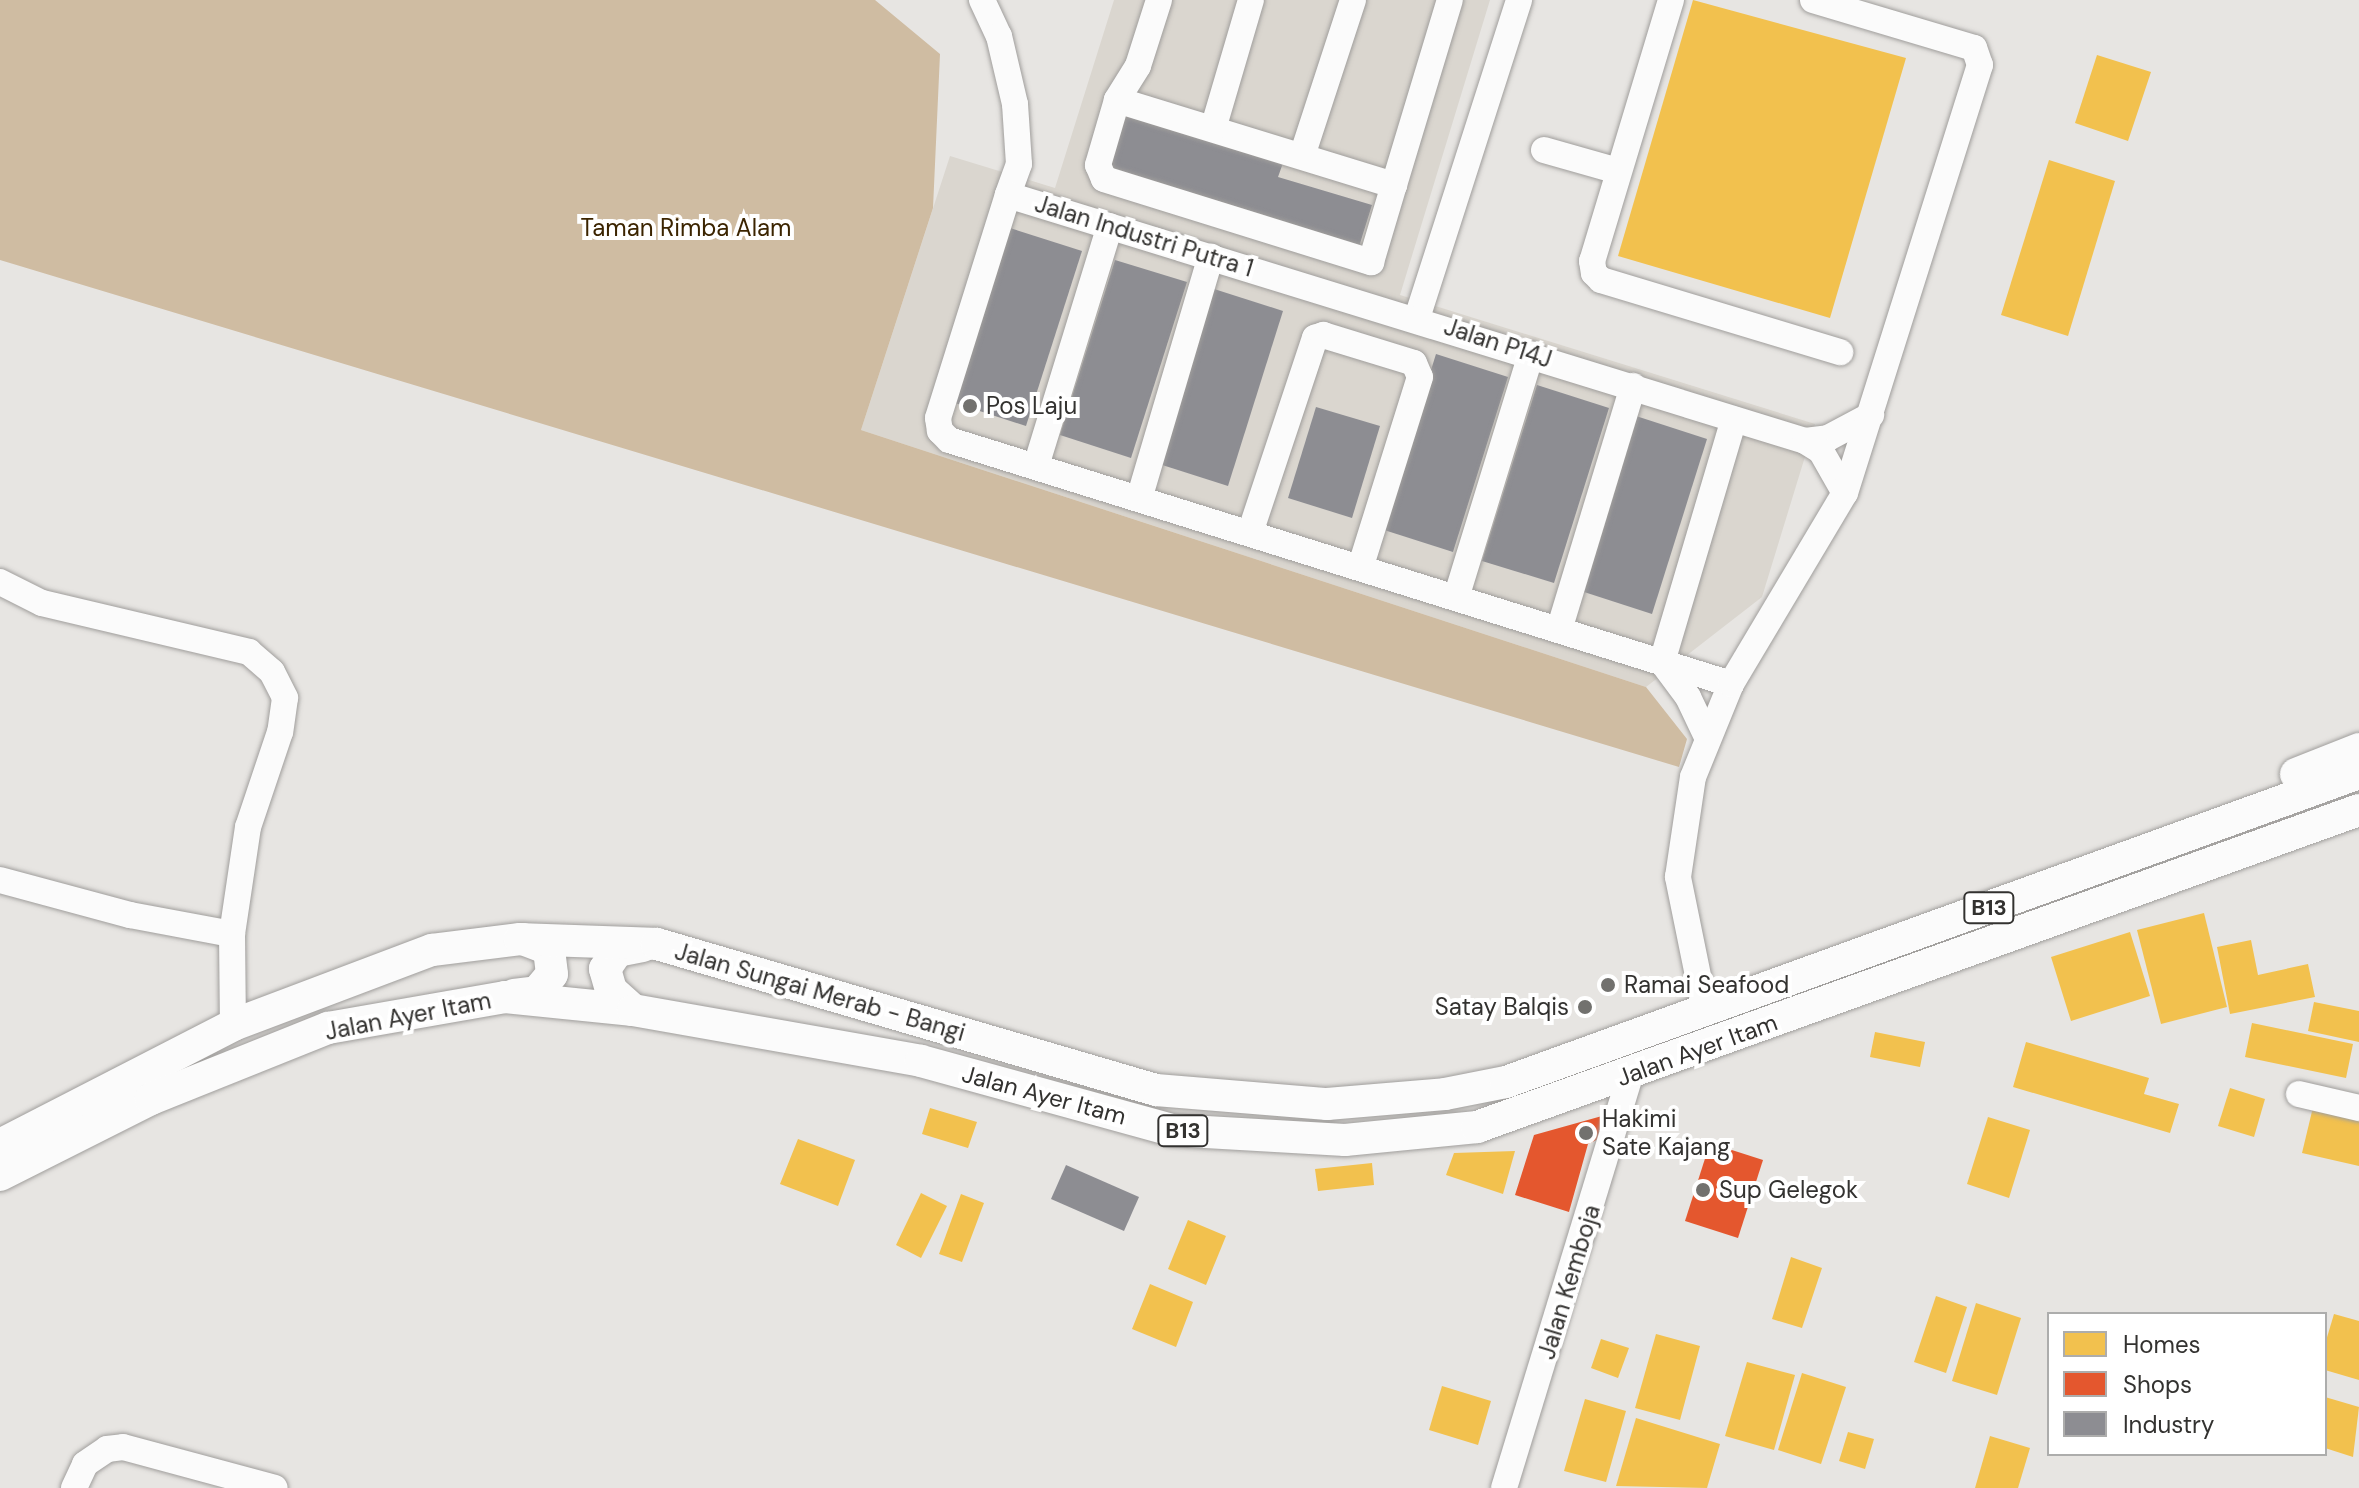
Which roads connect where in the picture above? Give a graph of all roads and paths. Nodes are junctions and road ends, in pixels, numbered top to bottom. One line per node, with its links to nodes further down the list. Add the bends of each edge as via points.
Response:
1 (982, 0): 15 (street, via 999,36 1015,104 1019,164)
2 (1159, 0): 9 (street, via 1138,66)
3 (1251, 0): 10 (street)
4 (1353, 0): 12 (street)
5 (1450, 0): 14 (street)
6 (1519, 0): 18 (street, Jalan P14J)
7 (1671, 0): 13 (street)
8 (1813, 0): 22 (street, via 1974,48 1980,65)
9 (1117, 100): 10 (street); 14 (street, via 1098,165 1104,179 1371,262)
10 (1213, 129): 12 (street)
11 (1544, 150): 13 (street)
12 (1302, 156): 14 (street)
13 (1618, 171): 19 (street, via 1592,261 1601,280)
14 (1394, 185)
15 (1008, 195): 16 (street, Jalan Industri Putra 1); 25 (street, Jalan Industri Putra 1, via 938,418 940,431 949,440)
16 (1110, 226): 17 (street, Jalan Industri Putra 1); 25 (street)
17 (1211, 256): 18 (street, Jalan Industri Putra 1); 27 (street)
18 (1417, 318): 20 (street, Jalan P14J)
19 (1840, 352)
20 (1531, 354): 21 (street, Jalan P14J); 31 (street)
21 (1633, 386): 23 (street, Jalan P14J); 32 (street)
22 (1871, 415): 24 (street, via 1828,438); 26 (street)
23 (1734, 419): 24 (street, Jalan P14J); 33 (street)
24 (1805, 441): 26 (street, Jalan P14J, via 1821,451)
25 (1036, 466): 27 (street, Jalan Industri Putra 1)
26 (1845, 493): 34 (street)
27 (1139, 499): 28 (street, Jalan Industri Putra 1)
28 (1250, 533): 29 (street, Jalan Industri Putra 1); 29 (street, via 1315,338 1323,335 1414,363 1420,377)
29 (1360, 568): 31 (street, Jalan Industri Putra 1)
30 (0, 582): 43 (street, via 42,603 249,652 272,672 285,698 280,732 248,827)
31 (1456, 598): 32 (street, Jalan Industri Putra 1)
32 (1559, 630): 33 (street, Jalan Industri Putra 1)
33 (1662, 662): 34 (street, Jalan Industri Putra 1); 35 (street, via 1688,697)
34 (1731, 684): 35 (street)
35 (1707, 737): 48 (street, via 1682,823 1678,877)
36 (2359, 749): 40 (main road, via 2272,783)
37 (2359, 773): 40 (main road, Jalan Ayer Itam / B13)
38 (2359, 810): 41 (main road, Jalan Ayer Itam / B13)
39 (2359, 818): 41 (main road)
40 (2209, 828): 48 (main road, Jalan Ayer Itam / B13)
41 (2271, 842): 51 (main road, Jalan Ayer Itam / B13)
42 (0, 880): 43 (street, via 130,915)
43 (232, 934): 49 (street)
44 (520, 939): 45 (main road, Jalan Sungai Merab - Bangi / B13); 46 (main road, via 549,949 552,974 537,992); 49 (main road, Jalan Sungai Merab - Bangi / B13, via 432,950)
45 (657, 944): 47 (main road, via 617,951 605,969 611,990); 50 (main road, Jalan Sungai Merab - Bangi / B13, via 1156,1090 1215,1097 1327,1104 1445,1094 1506,1082)
46 (505, 997): 47 (main road, Jalan Ayer Itam / B13); 55 (main road, Jalan Ayer Itam / B13, via 328,1028 151,1099)
47 (633, 1010): 51 (main road, Jalan Ayer Itam / B13, via 921,1061 1171,1130 1201,1132 1345,1140 1477,1127)
48 (1705, 1010): 50 (main road, Jalan Ayer Itam / B13)
49 (233, 1025): 54 (main road, Jalan Sungai Merab - Bangi / B13)
50 (1618, 1042)
51 (1630, 1076): 58 (street, Jalan Kemboja)
52 (2299, 1094): 53 (street)
53 (2359, 1108)
54 (0, 1145)
55 (0, 1175)
56 (74, 1488): 57 (street, via 85,1464 107,1449 123,1447)
57 (275, 1488)
58 (1504, 1488)

